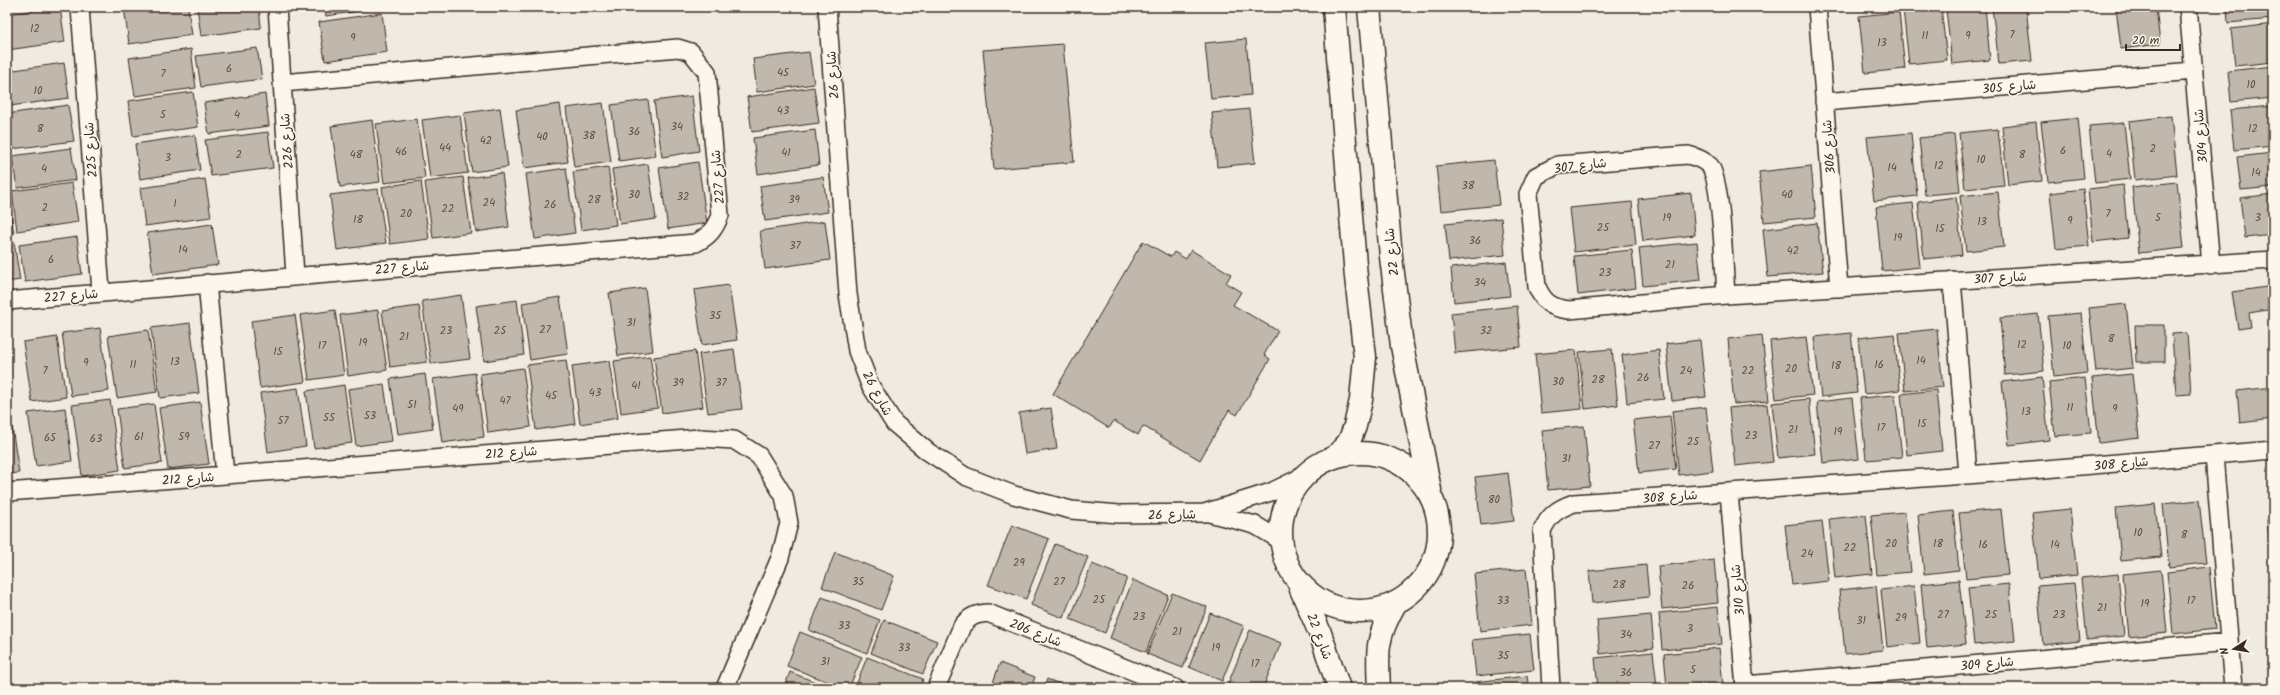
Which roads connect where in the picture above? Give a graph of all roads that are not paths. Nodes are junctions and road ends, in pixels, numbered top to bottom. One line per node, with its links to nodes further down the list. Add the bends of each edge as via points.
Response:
1 (80, 7): 17 (street, شارع 225)
2 (277, 7): 9 (street, شارع 226)
3 (826, 7): 29 (street, شارع 26, via 848,294 857,351 870,385 894,423 927,451 965,476 1014,495 1071,510 1119,514)
4 (1334, 7): 21 (street, via 1365,357 1361,400 1355,426 1349,442)
5 (1370, 7): 28 (street, شارع 22, via 1391,257 1402,346)
6 (1817, 7): 10 (street, شارع 306)
7 (2188, 7): 8 (street, شارع 304)
8 (2194, 70): 10 (street, شارع 305); 12 (street, شارع 304)
9 (282, 83): 13 (street, شارع 226); 13 (street, شارع 227, via 678,48 692,52 707,72 720,215 716,227 708,236 696,243)
10 (1824, 102): 16 (street, شارع 306)
11 (2273, 260): 12 (street, شارع 307)
12 (2211, 265): 14 (street, شارع 307)
13 (295, 275): 15 (street, شارع 227)
14 (1952, 280): 16 (street, شارع 307); 23 (street)
15 (207, 283): 17 (street, شارع 227); 24 (street)
16 (1839, 288): 18 (street, شارع 307)
17 (100, 292): 19 (street, شارع 227)
18 (1726, 295): 18 (street, شارع 307, via 1569,310 1548,304 1537,287 1528,194 1536,176 1558,165 1688,155 1700,159 1709,166 1717,184)
19 (7, 300)
20 (2273, 450): 22 (street, شارع 308)
21 (1337, 455): 25 (street, via 1317,464); 28 (street, via 1364,452 1391,458 1414,473)
22 (2214, 455): 23 (street, شارع 308); 33 (street)
23 (1968, 474): 27 (street, شارع 308)
24 (225, 475): 26 (street, شارع 212); 35 (street, شارع 212, via 700,438 734,440 759,456 784,496 789,523 780,558)
25 (1300, 478): 29 (street, شارع 26, via 1270,492); 30 (street, via 1284,507)
26 (7, 492)
27 (1729, 492): 34 (street, شارع 310); 40 (street, شارع 308, via 1574,502 1558,508 1548,518 1542,532)
28 (1431, 495): 32 (street, via 1439,519 1437,551 1431,569 1416,589)
29 (1204, 513): 30 (street, شارع 26, via 1255,525)
30 (1280, 540): 31 (street, via 1287,563)
31 (1299, 584): 32 (street, via 1319,601 1344,610 1370,611); 38 (street, شارع 22, via 1320,633)
32 (1395, 604): 39 (street, via 1383,625 1377,652)
33 (2229, 642): 34 (street, شارع 309); 41 (street)
34 (1745, 686)
35 (725, 688)
36 (936, 688): 37 (street, شارع 206, via 962,626 976,614 988,613)
37 (1175, 688)
38 (1339, 688)
39 (1379, 688)
40 (1551, 688)
41 (2233, 688)

